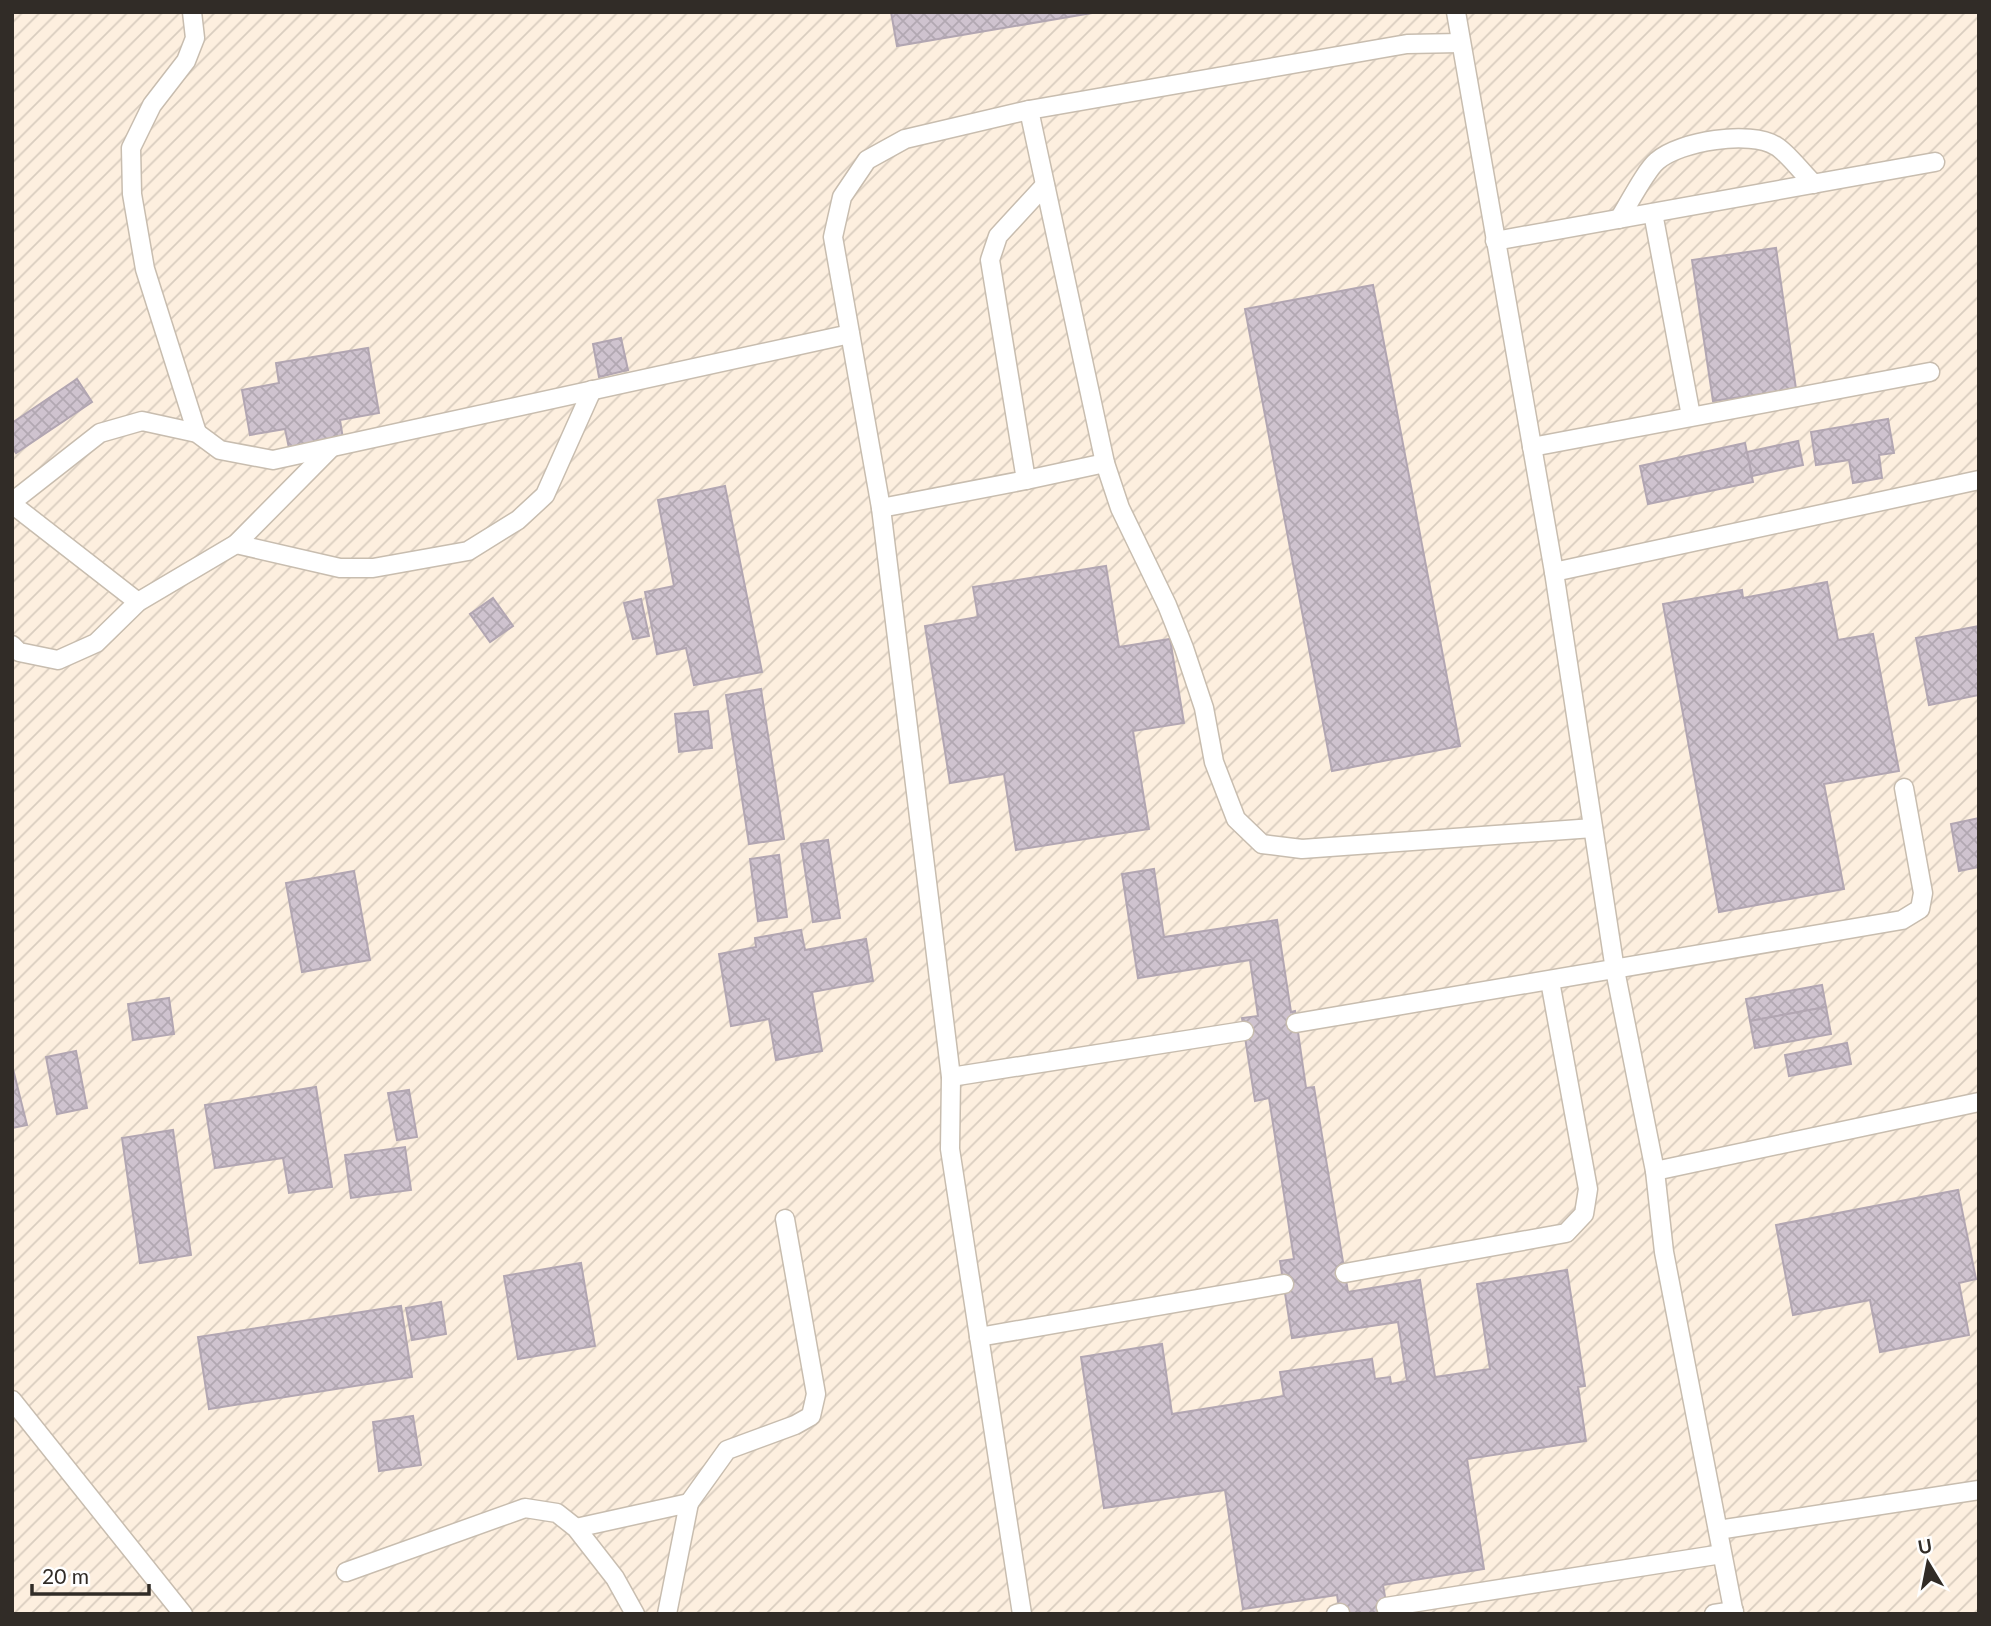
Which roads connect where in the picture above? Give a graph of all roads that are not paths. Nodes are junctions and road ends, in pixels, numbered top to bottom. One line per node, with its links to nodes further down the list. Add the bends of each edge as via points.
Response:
1 (192, 12): 15 (lane, via 195,38 186,61 152,105 131,148 132,194 145,270)
2 (1456, 12): 3 (lane)
3 (1461, 43): 4 (lane, via 1407,44); 10 (lane)
4 (1029, 110): 7 (lane); 11 (lane, via 905,139 867,160 842,197 833,237)
5 (1935, 162): 6 (lane)
6 (1814, 184): 8 (lane); 9 (lane, via 1776,145 1749,138 1710,141 1674,150 1656,161)
7 (1045, 185): 18 (lane); 19 (lane, via 998,236 990,260)
8 (1653, 212): 9 (lane); 14 (lane)
9 (1619, 219): 10 (lane)
10 (1495, 241): 16 (lane)
11 (850, 334): 13 (lane); 22 (lane)
12 (1930, 372): 14 (lane)
13 (592, 390): 17 (lane); 23 (lane, via 545,495 518,520 468,551 373,568 340,568)
14 (1691, 416): 16 (lane)
15 (197, 433): 17 (lane, via 220,450 273,460); 21 (lane, via 142,421 100,433)
16 (1532, 447): 24 (lane)
17 (331, 448): 23 (lane)
18 (1105, 463): 19 (lane); 28 (lane, via 1120,508 1184,648 1214,762 1236,819 1262,844 1302,849)
19 (1026, 480): 22 (lane)
20 (1978, 483): 24 (lane)
21 (12, 503): 25 (lane)
22 (881, 508): 33 (lane)
23 (236, 544): 25 (lane)
24 (1554, 572): 28 (lane)
25 (138, 602): 26 (lane, via 96,643 58,660 19,652)
26 (12, 645)
27 (1905, 788): 29 (lane, via 1923,894 1920,909 1902,920)
28 (1593, 828): 29 (lane)
29 (1615, 970): 30 (lane); 35 (lane)
30 (1550, 981): 31 (lane); 37 (lane, via 1588,1189 1584,1213 1566,1233)
31 (1296, 1023)
32 (1244, 1031): 33 (lane)
33 (951, 1077): 39 (lane, via 950,1149)
34 (1979, 1102): 35 (lane)
35 (1655, 1171): 44 (lane, via 1664,1252)
36 (785, 1219): 42 (lane, via 816,1394 811,1416 727,1450)
37 (1345, 1273)
38 (1284, 1284): 39 (lane)
39 (979, 1337): 52 (lane)
40 (12, 1400): 49 (lane)
41 (1979, 1490): 44 (lane)
42 (689, 1503): 43 (lane); 51 (lane)
43 (576, 1528): 46 (lane, via 557,1513 526,1508); 50 (lane, via 615,1578)
44 (1718, 1530): 45 (lane)
45 (1722, 1554): 47 (lane); 48 (lane)
46 (346, 1572)
47 (1387, 1607)
48 (1734, 1612): 53 (lane)
49 (183, 1614)
50 (635, 1614)
51 (667, 1614)
52 (1022, 1614)
53 (1714, 1614)

